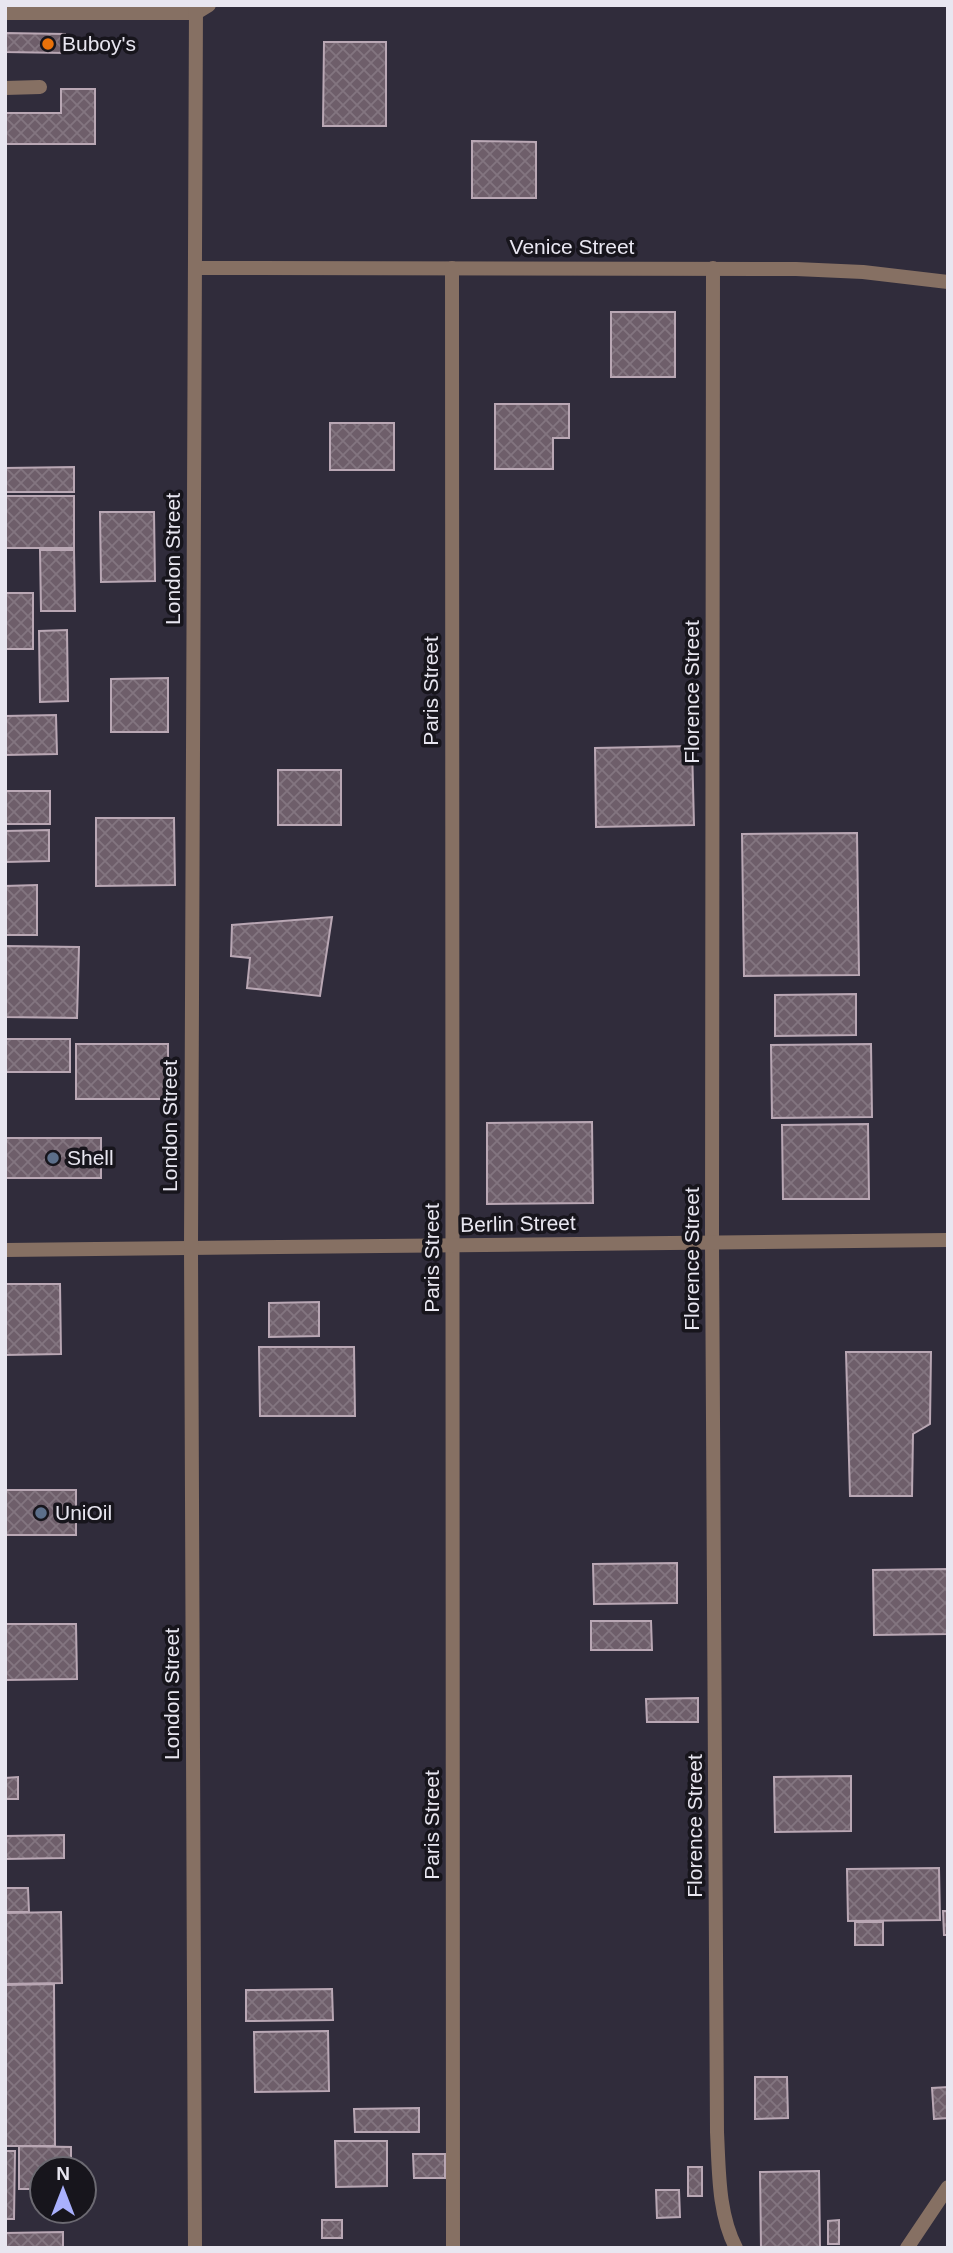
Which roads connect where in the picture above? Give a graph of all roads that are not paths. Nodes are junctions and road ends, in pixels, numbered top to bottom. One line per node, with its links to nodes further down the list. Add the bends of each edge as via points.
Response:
1 (209, 5): 2 (street)
2 (196, 9): 3 (street); 6 (street, London Street)
3 (5, 13)
4 (5, 88): 5 (street)
5 (40, 88)
6 (195, 268): 7 (street, Venice Street); 13 (street, London Street)
7 (452, 268): 8 (street, Venice Street); 12 (street, Paris Street)
8 (713, 268): 9 (street, Venice Street, via 863,272); 11 (street, Florence Street)
9 (948, 282)
10 (948, 1240): 11 (street, Berlin Street)
11 (712, 1242): 12 (street, Berlin Street); 18 (street, Florence Street, via 717,2132 720,2186)
12 (453, 1245): 13 (street, Berlin Street); 17 (street, Paris Street)
13 (191, 1248): 14 (street, Berlin Street); 16 (street, London Street)
14 (5, 1250)
15 (948, 2188): 19 (street)
16 (195, 2248)
17 (453, 2248)
18 (736, 2248)
19 (907, 2248)

